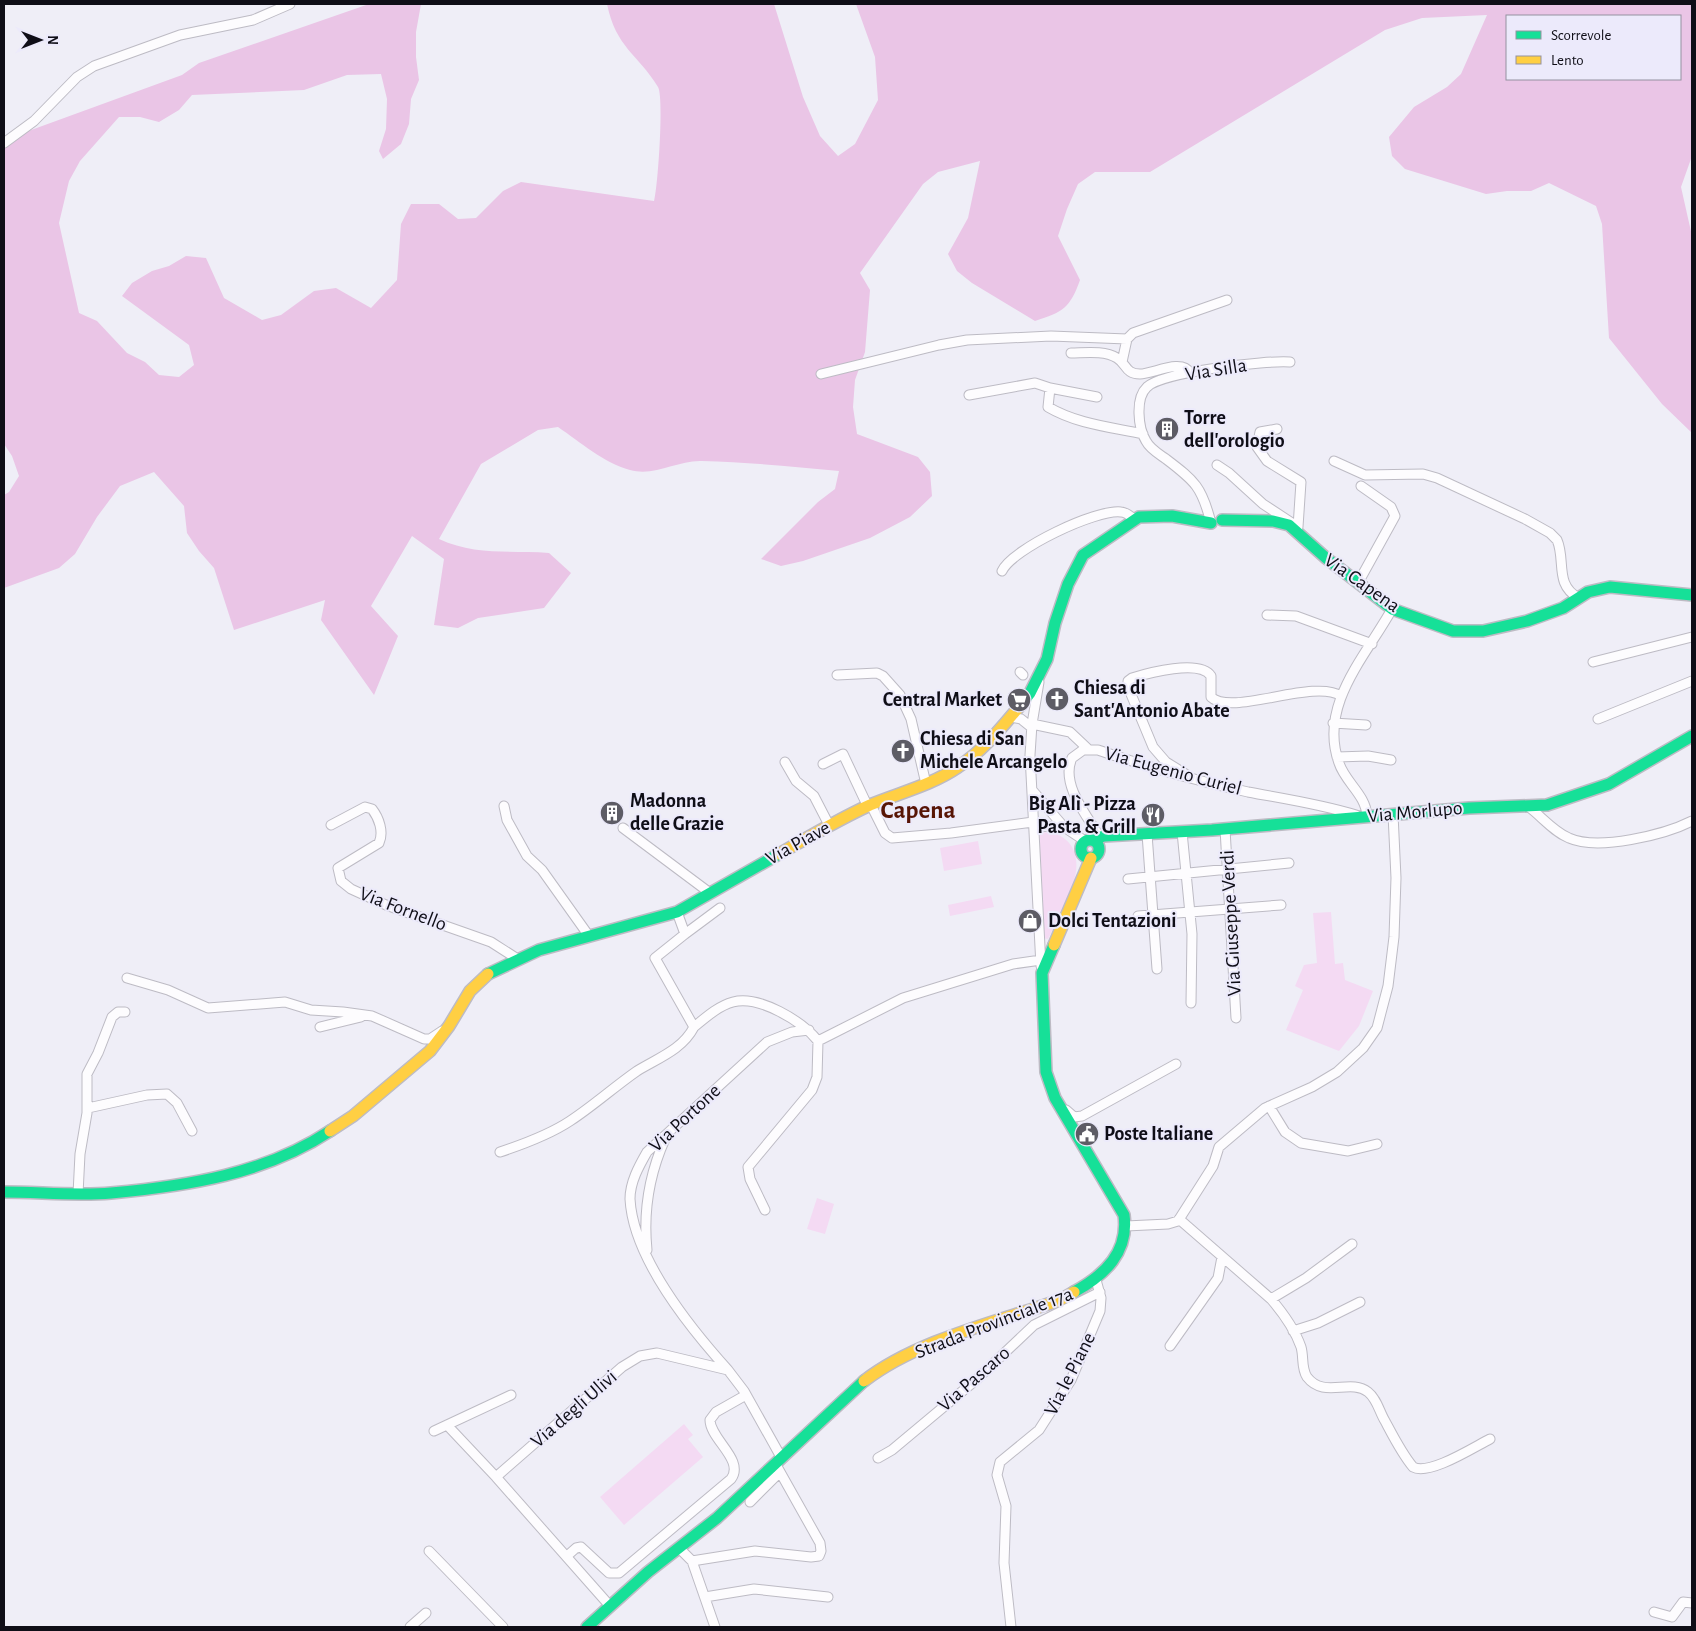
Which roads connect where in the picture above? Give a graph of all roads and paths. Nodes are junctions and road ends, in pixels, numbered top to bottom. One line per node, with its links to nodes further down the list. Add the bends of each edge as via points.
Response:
1 (290, 4): 2 (street, via 253,20 180,35 94,66 77,77 34,121)
2 (4, 143)
3 (1227, 300): 4 (street, via 1138,330)
4 (1127, 339): 6 (street); 9 (street, via 1051,336 967,340)
5 (1071, 353): 6 (street, via 1103,354)
6 (1122, 362): 8 (street, via 1125,369 1133,374 1182,366)
7 (1290, 362): 8 (street, Via Silla)
8 (1190, 373): 14 (street, Via Silla, via 1152,383 1145,389 1140,406)
9 (822, 374)
10 (1050, 388): 11 (street, via 1035,383); 12 (street); 14 (street, via 1048,407 1062,415)
11 (969, 396)
12 (1097, 397)
13 (1277, 429): 20 (street, via 1260,432 1257,447 1267,461 1301,482)
14 (1143, 434): 19 (street, via 1148,445 1190,479 1203,495)
15 (1334, 461): 24 (street, via 1365,475 1434,476 1542,527 1557,540 1564,582)
16 (1217, 465): 20 (street)
17 (1361, 486): 22 (street, via 1391,507 1395,516)
18 (1134, 519): 19 (main road, Via Capena, via 1169,515); 21 (street, via 1121,512 1089,516 1013,557); 30 (main road, Via Piave, via 1083,555 1068,584)
19 (1213, 522): 20 (main road, Via Capena, via 1273,521)
20 (1298, 529): 22 (main road, Via Capena, via 1326,558)
21 (1002, 571)
22 (1358, 583): 25 (main road, Via Capena)
23 (1692, 596): 24 (main road, Via Capena, via 1614,587 1594,590)
24 (1578, 598): 25 (main road, Via Capena, via 1563,608 1536,618 1475,632 1445,629)
25 (1392, 609): 28 (street)
26 (1267, 616): 28 (street, via 1296,616)
27 (1692, 637): 29 (street)
28 (1372, 644): 33 (street)
29 (1593, 662)
30 (1040, 673): 34 (main road, Via Piave); 37 (street)
31 (837, 675): 46 (street, via 877,673 900,695 912,719)
32 (1692, 681): 35 (street)
33 (1341, 696): 36 (street); 45 (street, via 1322,691 1257,701 1217,701 1211,697 1212,678 1205,671 1179,668 1132,678 1128,687 1153,747 1166,762)
34 (1012, 717): 37 (street); 46 (main road, Via Piave, via 972,758)
35 (1598, 719)
36 (1333, 724): 38 (street); 41 (street)
37 (1032, 725): 40 (street, via 1070,732); 47 (street)
38 (1366, 725)
39 (1692, 736): 51 (main road, Via Morlupo, via 1600,788 1563,802)
40 (1088, 749): 45 (street, Via Eugenio Curiel); 65 (street, Via Eugenio Curiel, via 1072,758 1069,777)
41 (1337, 757): 42 (street, via 1368,756); 54 (street, via 1344,774 1364,802)
42 (1391, 760)
43 (785, 762): 58 (street, via 796,781 814,796)
44 (823, 764): 50 (street, via 841,751)
45 (1189, 776): 54 (street, Via Eugenio Curiel, via 1248,792 1317,803)
46 (926, 784): 50 (main road, Via Piave)
47 (1032, 790): 48 (street); 52 (street)
48 (1046, 805): 52 (street); 59 (street)
49 (504, 806): 81 (street, via 507,820 530,860 542,870)
50 (870, 806): 56 (street, via 885,833 892,838); 58 (main road, Via Piave)
51 (1530, 807): 53 (main road, Via Morlupo); 55 (street, via 1563,835 1586,842 1655,836)
52 (1033, 810): 56 (street)
53 (1392, 814): 54 (main road, Via Morlupo); 98 (street, via 1396,868 1394,937 1388,986 1379,1023 1363,1048 1338,1072)
54 (1364, 817): 61 (main road, Via Morlupo)
55 (1692, 821)
56 (1033, 824): 59 (street); 83 (street)
57 (331, 825): 82 (street, Via Fornello, via 365,807 372,809 379,820 379,843 338,868 340,878 347,886 386,905 491,942)
58 (829, 825): 72 (main road, Via Piave)
59 (1064, 827): 65 (street)
60 (622, 828): 72 (street)
61 (1225, 828): 62 (main road, Via Morlupo); 68 (street, Via Giuseppe Verdi)
62 (1182, 832): 63 (main road, Via Morlupo); 69 (street)
63 (1147, 834): 64 (main road, Via Morlupo); 70 (street)
64 (1122, 836): 65 (main road, Via Morlupo); 66 (main road)
65 (1092, 839): 66 (main road, via 1098,844)
66 (1095, 856): 85 (main road)
67 (1289, 863): 68 (street)
68 (1228, 869): 69 (street); 75 (street, Via Giuseppe Verdi)
69 (1186, 873): 70 (street); 77 (street)
70 (1150, 877): 71 (street); 78 (street)
71 (1128, 879)
72 (710, 893): 76 (main road, Via Piave)
73 (1281, 905): 75 (street)
74 (720, 908): 80 (street)
75 (1231, 909): 77 (street); 90 (street, Via Giuseppe Verdi)
76 (676, 912): 80 (street); 81 (main road, Via Piave)
77 (1190, 912): 78 (street); 87 (street)
78 (1153, 915): 79 (street); 84 (street)
79 (1138, 916)
80 (685, 934): 93 (street, via 655,958)
81 (589, 936): 82 (main road, Via Piave)
82 (516, 958): 91 (main road, Via Piave, via 477,982)
83 (1041, 960): 85 (street); 95 (street, via 1013,964 895,1001)
84 (1157, 969)
85 (1042, 973): 97 (main road, via 1046,1072)
86 (127, 978): 89 (street, via 172,991 208,1008 280,1002 311,1010)
87 (1191, 1003)
88 (125, 1012): 99 (street, via 118,1012 112,1017 87,1074)
89 (372, 1016): 91 (street, via 424,1039); 92 (street)
90 (1236, 1018)
91 (449, 1026): 105 (main road, Via Piave, via 427,1054 353,1116 274,1161 232,1175 142,1190)
92 (320, 1027)
93 (694, 1027): 94 (street, via 724,1005 742,1001 770,1008); 103 (street, via 676,1048 569,1122)
94 (809, 1030): 95 (street); 101 (street, Via Portone, via 792,1032 767,1042)
95 (818, 1041): 106 (street, via 812,1090 749,1165 750,1179)
96 (1176, 1064): 97 (street, via 1080,1117 1070,1115)
97 (1055, 1098): 108 (main road, via 1086,1154 1120,1205)
98 (1269, 1106): 102 (street, via 1287,1134 1301,1143 1348,1151); 107 (street, via 1218,1149 1213,1166)
99 (88, 1108): 100 (street, via 147,1095 167,1094 177,1102); 105 (street, via 80,1154)
100 (192, 1131)
101 (667, 1134): 110 (street, via 651,1175 644,1222); 110 (street, Via Portone, via 647,1152 637,1170 630,1197 638,1237)
102 (1377, 1144)
103 (500, 1152)
104 (4, 1192): 105 (main road, Via Piave)
105 (78, 1194)
106 (765, 1210)
107 (1179, 1219): 108 (street, via 1168,1224); 111 (street)
108 (1126, 1226): 112 (main road, Strada Provinciale 17a, via 1119,1252)
109 (1352, 1244): 113 (street)
110 (648, 1255): 117 (street, Via Portone, via 674,1303)
111 (1222, 1258): 113 (street); 116 (street, via 1218,1278)
112 (1098, 1286): 123 (street, Via Pascaro, via 1038,1322 977,1378 892,1450); 124 (main road, Strada Provinciale 17a, via 971,1329 891,1364 854,1388); 141 (street, Via le Piane, via 1099,1316 1065,1392 1039,1430 997,1468 997,1479 1006,1506 1004,1563)
113 (1271, 1299): 115 (street)
114 (1360, 1302): 115 (street, via 1318,1323)
115 (1293, 1331): 122 (street, via 1302,1349 1303,1368 1308,1378 1329,1389 1358,1387 1368,1392 1416,1468 1432,1467)
116 (1170, 1346)
117 (728, 1370): 119 (street); 125 (street, Via degli Ulivi, via 657,1353 637,1357)
118 (511, 1395): 120 (street)
119 (746, 1395): 124 (street); 129 (street, via 714,1414 710,1420 734,1464 735,1472 731,1479 619,1573 607,1572 581,1547)
120 (447, 1425): 121 (street); 125 (street)
121 (434, 1431)
122 (1490, 1439)
123 (878, 1458)
124 (778, 1468): 126 (street); 127 (main road, Strada Provinciale 17a); 130 (street, via 820,1543 822,1551 819,1556 754,1551)
125 (496, 1477): 129 (street)
126 (750, 1502)
127 (679, 1548): 130 (street); 134 (main road, Strada Provinciale 17a)
128 (429, 1551): 138 (street)
129 (567, 1556): 134 (street)
130 (692, 1561): 131 (street)
131 (706, 1597): 132 (street, via 754,1589); 140 (street)
132 (828, 1598)
133 (1692, 1603): 135 (street, via 1683,1602 1672,1617)
134 (610, 1606): 139 (main road, Strada Provinciale 17a)
135 (1654, 1612)
136 (426, 1613): 137 (street)
137 (410, 1627)
138 (503, 1627)
139 (587, 1627)
140 (715, 1627)
141 (1011, 1627)

